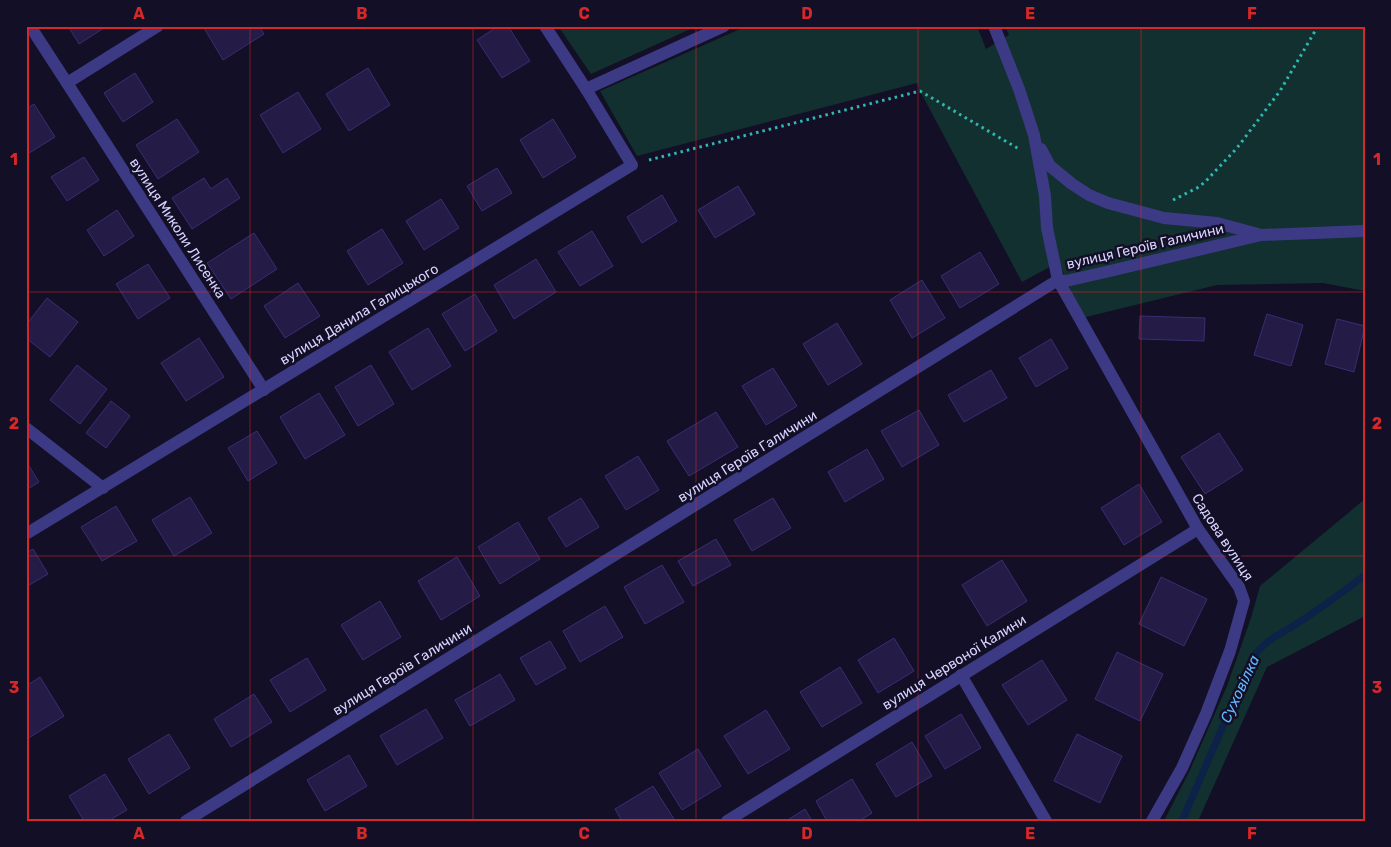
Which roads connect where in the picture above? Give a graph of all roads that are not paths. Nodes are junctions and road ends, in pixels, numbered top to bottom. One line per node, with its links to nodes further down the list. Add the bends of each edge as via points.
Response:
1 (30, 26): 6 (street, вулиця Миколи Лисенка)
2 (158, 26): 6 (street)
3 (545, 26): 7 (street)
4 (724, 26): 7 (street)
5 (994, 26): 8 (street)
6 (67, 83): 12 (street, вулиця Миколи Лисенка)
7 (586, 89): 12 (street, вулиця Данила Галицького, via 632,165)
8 (1034, 135): 10 (street, via 1050,166 1089,195 1164,218 1217,223); 11 (street, Садова вулиця)
9 (1365, 231): 10 (street, вулиця Героїв Галичини)
10 (1261, 235): 11 (street, вулиця Героїв Галичини)
11 (1058, 280): 15 (street, Садова вулиця); 18 (street, вулиця Героїв Галичини)
12 (264, 390): 14 (street, вулиця Данила Галицького)
13 (26, 428): 14 (street)
14 (103, 488): 16 (street, вулиця Данила Галицького)
15 (1198, 529): 17 (street, вулиця Червоної Калини); 21 (street, Садова вулиця, via 1239,587 1244,601 1230,651 1206,714 1182,768)
16 (26, 534)
17 (961, 675): 19 (street, вулиця Червоної Калини); 20 (street)
18 (186, 821)
19 (727, 821)
20 (1046, 821)
21 (1152, 821)

